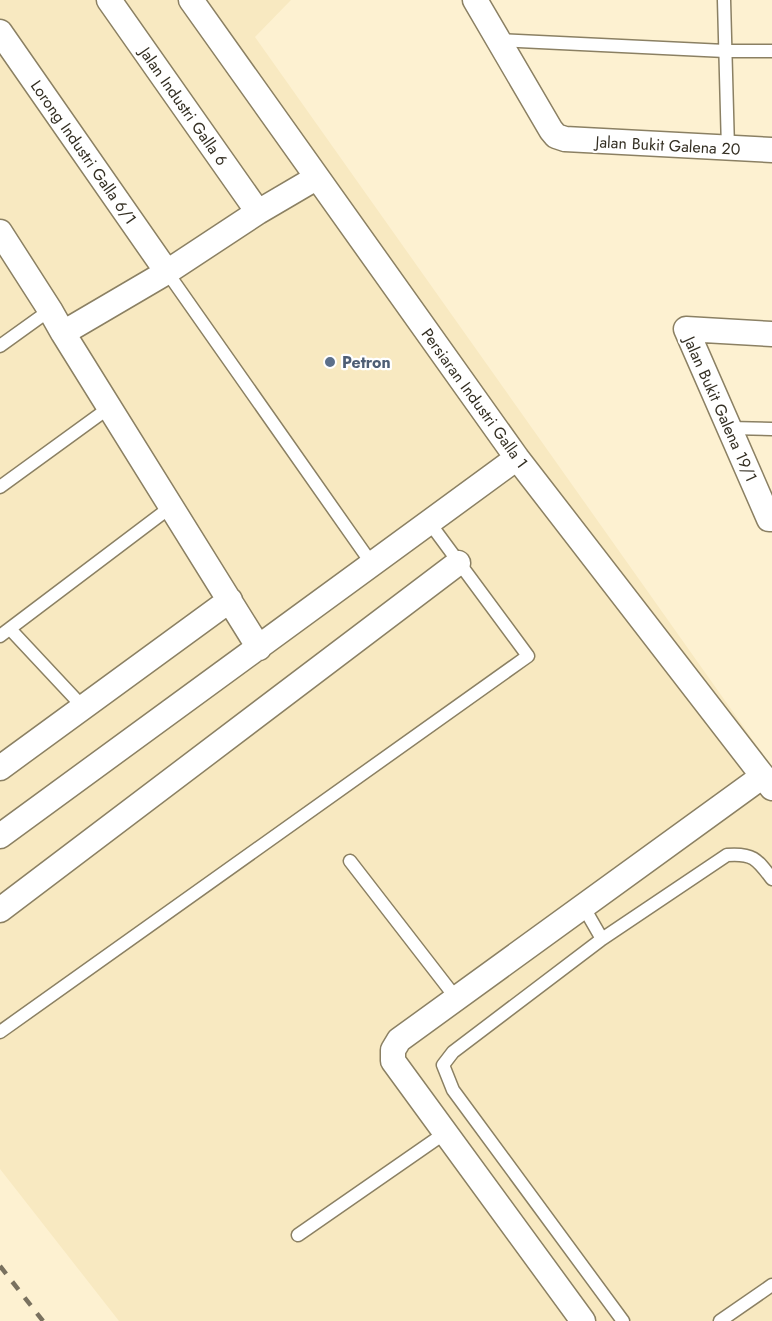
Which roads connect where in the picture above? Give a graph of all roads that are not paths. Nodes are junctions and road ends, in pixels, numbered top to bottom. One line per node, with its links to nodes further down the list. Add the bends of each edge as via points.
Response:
1 (109, 0): 12 (street, Jalan Industri Galla 6)
2 (190, 0): 11 (street, Persiaran Industri Galla 1)
3 (475, 0): 6 (street)
4 (724, 0): 7 (lane)
5 (0, 32): 14 (street, Lorong Industri Galla 6/1)
6 (497, 40): 7 (lane); 9 (street, Jalan Bukit Galena 20, via 556,136)
7 (725, 51): 8 (lane); 9 (lane)
8 (772, 51)
9 (728, 149): 10 (street, Jalan Bukit Galena 20)
10 (772, 150)
11 (316, 178): 12 (street); 22 (street, Persiaran Industri Galla 1)
12 (258, 212): 14 (street)
13 (0, 232): 15 (street)
14 (167, 272): 16 (street); 28 (lane)
15 (50, 310): 16 (street); 18 (lane)
16 (63, 333): 19 (street)
17 (772, 334): 20 (street, Jalan Bukit Galena 19/1, via 686,329)
18 (0, 346)
19 (110, 407): 23 (lane); 24 (street)
20 (729, 428): 21 (lane); 25 (street, Jalan Bukit Galena 19/1)
21 (772, 429)
22 (517, 458): 26 (street); 34 (street, Persiaran Industri Galla 1)
23 (0, 487)
24 (171, 506): 29 (street); 30 (lane)
25 (772, 519)
26 (429, 522): 27 (lane); 28 (street)
27 (458, 563): 39 (street); 42 (lane, via 528,656)
28 (372, 564): 31 (street)
29 (230, 600): 31 (street); 32 (street)
30 (5, 632): 32 (lane)
31 (259, 648): 35 (street)
32 (82, 706): 33 (street)
33 (0, 768)
34 (767, 782): 38 (street)
35 (0, 836)
36 (350, 861): 41 (lane)
37 (772, 879): 40 (lane, via 760,863 744,853 727,855)
38 (583, 906): 40 (lane); 41 (street)
39 (0, 910)
40 (602, 939): 47 (lane, via 453,1052 443,1065 453,1090)
41 (456, 998): 43 (street, via 399,1040 393,1050 393,1061)
42 (0, 1032)
43 (446, 1133): 44 (lane); 46 (street)
44 (298, 1235)
45 (772, 1286): 48 (lane)
46 (583, 1321)
47 (623, 1321)
48 (720, 1321)

